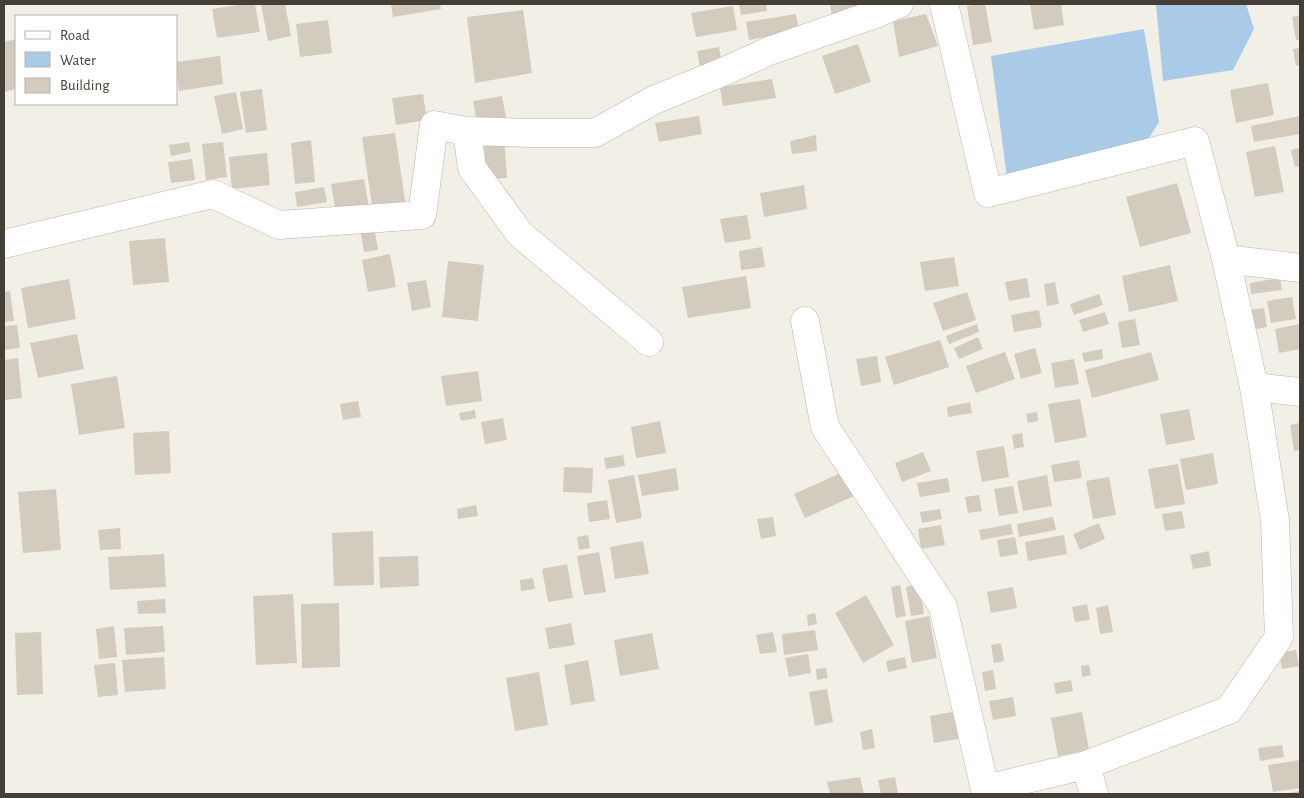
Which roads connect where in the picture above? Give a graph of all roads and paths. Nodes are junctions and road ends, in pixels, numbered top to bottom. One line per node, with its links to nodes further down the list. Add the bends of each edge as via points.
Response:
1 (900, 4): 3 (street, via 768,51 654,100 595,133)
2 (944, 4): 5 (street, via 988,193 1195,141)
3 (467, 131): 4 (street, via 434,125 422,216 279,224 213,194); 8 (street, via 472,168 520,234)
4 (4, 244)
5 (1226, 258): 6 (street); 9 (street)
6 (1300, 268)
7 (805, 321): 11 (street, via 825,427 943,607 985,789)
8 (648, 342)
9 (1254, 387): 10 (street); 11 (street, via 1275,521 1279,637 1229,710)
10 (1300, 392)
11 (1086, 765): 12 (street)
12 (1094, 794)

